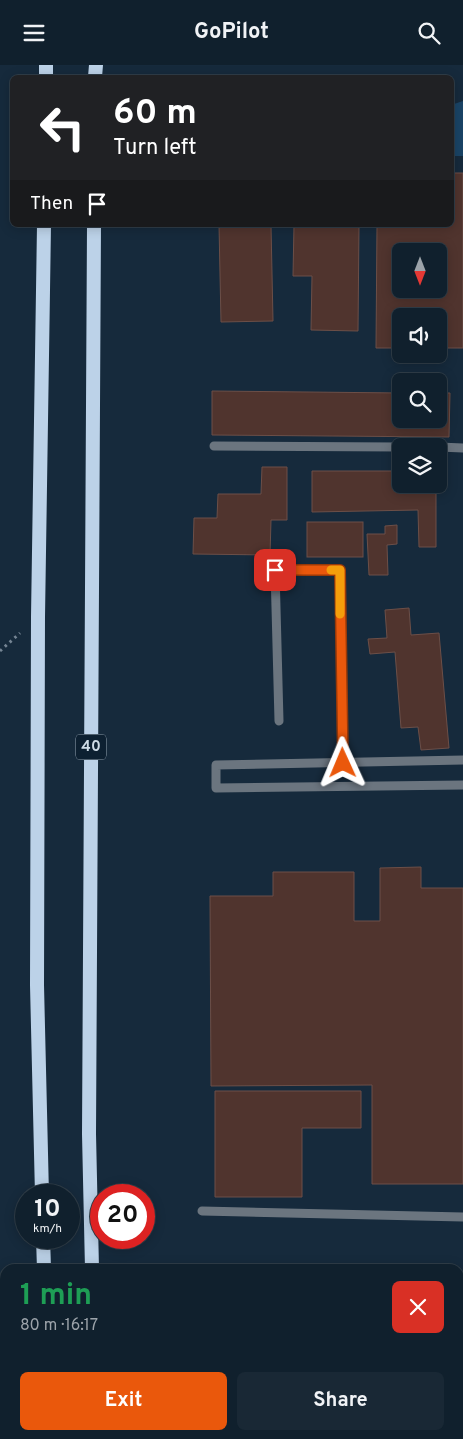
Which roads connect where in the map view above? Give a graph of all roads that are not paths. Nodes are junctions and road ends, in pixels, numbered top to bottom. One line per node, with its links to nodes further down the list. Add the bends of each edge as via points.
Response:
1 (44, 227): 11 (highway, via 37,946)
2 (94, 227): 16 (highway, 40, via 89,1134)
3 (214, 446): 4 (lane)
4 (392, 447)
5 (447, 447): 6 (lane)
6 (463, 448)
7 (280, 721): 9 (lane, via 275,570 340,570)
8 (463, 760): 9 (lane)
9 (343, 763): 10 (lane, via 216,765 216,788)
10 (463, 785)
11 (42, 1184)
12 (202, 1211): 13 (lane)
13 (463, 1217)
14 (43, 1249): 15 (highway)
15 (44, 1264)
16 (92, 1264)

